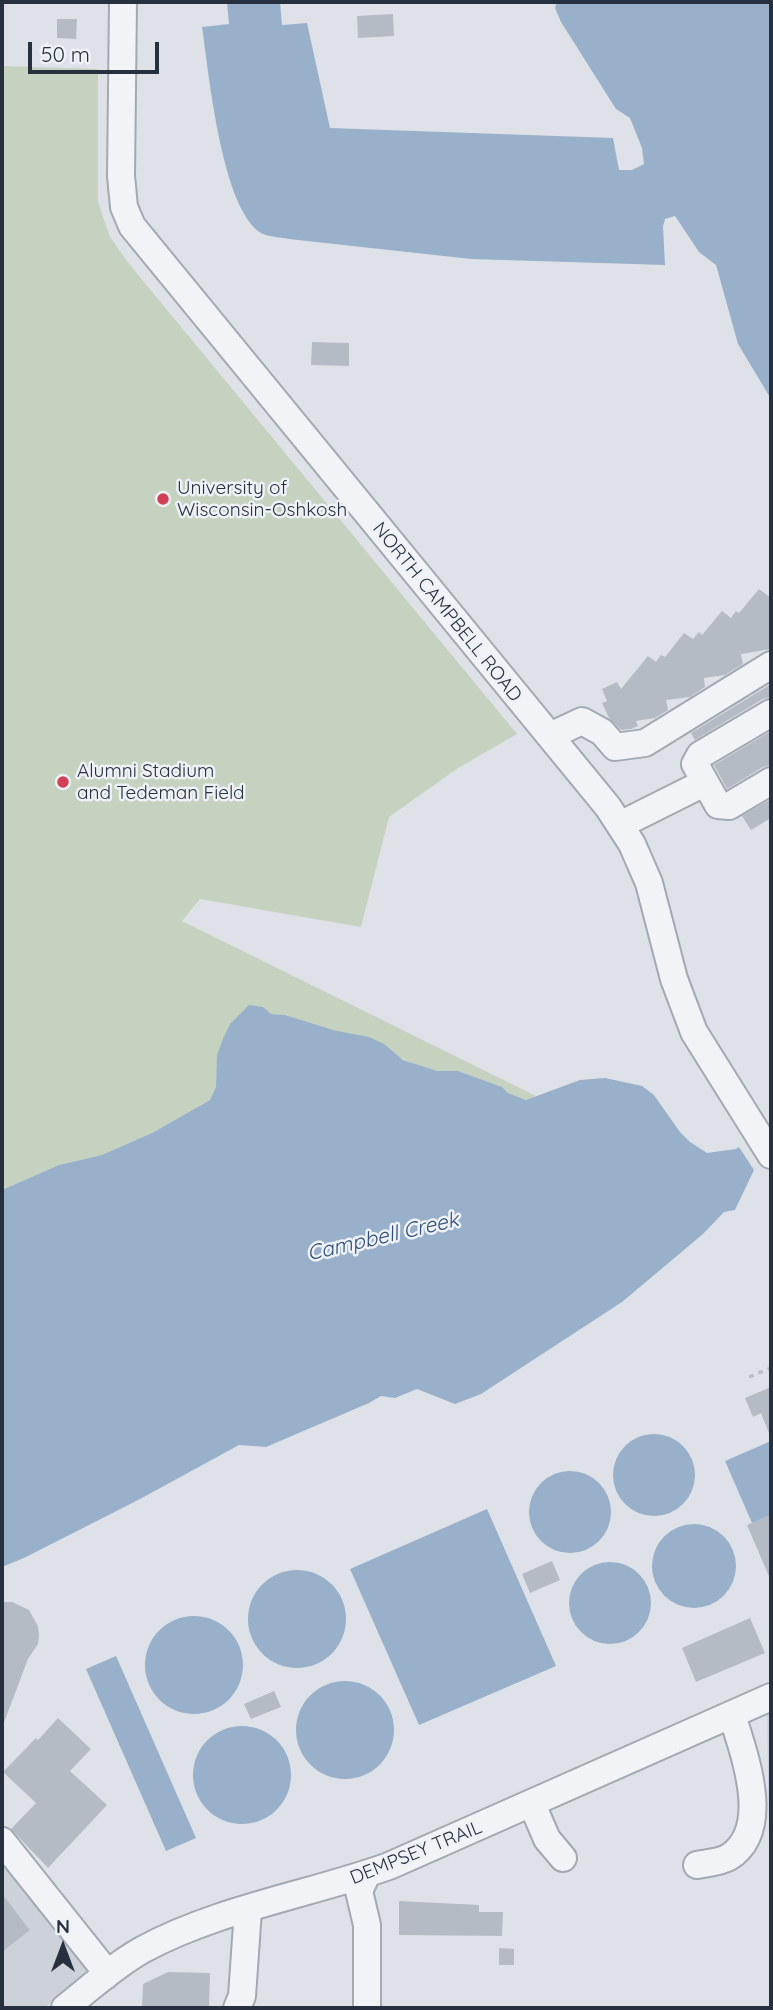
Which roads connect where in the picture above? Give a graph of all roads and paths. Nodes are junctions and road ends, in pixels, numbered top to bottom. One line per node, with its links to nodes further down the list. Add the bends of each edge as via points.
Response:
1 (123, 2): 4 (street, NORTH CAMPBELL ROAD, via 121,176 124,207 132,226)
2 (771, 665): 4 (street, via 645,743 615,747 602,732 582,721)
3 (771, 713): 6 (street, via 700,755 695,764)
4 (550, 737): 7 (street, NORTH CAMPBELL ROAD)
5 (771, 781): 6 (street, via 729,806 718,806)
6 (705, 783): 7 (street)
7 (620, 825): 8 (street, NORTH CAMPBELL ROAD, via 649,883 682,1006 709,1059)
8 (771, 1155)
9 (771, 1368): 10 (path)
10 (749, 1377)
11 (771, 1697): 12 (street, DEMPSEY TRAIL)
12 (732, 1715): 13 (street, DEMPSEY TRAIL); 16 (street, via 750,1774 754,1819 746,1842 728,1858)
13 (532, 1804): 15 (street, via 547,1839); 17 (street, DEMPSEY TRAIL)
14 (2, 1841): 19 (street)
15 (563, 1858)
16 (697, 1865)
17 (367, 1874): 18 (street, DEMPSEY TRAIL); 22 (street, via 359,1891 367,1925)
18 (248, 1910): 19 (street, DEMPSEY TRAIL, via 173,1934); 21 (street, via 242,1996)
19 (106, 1976): 20 (street, DEMPSEY TRAIL)
20 (65, 2008)
21 (237, 2008)
22 (368, 2008)

